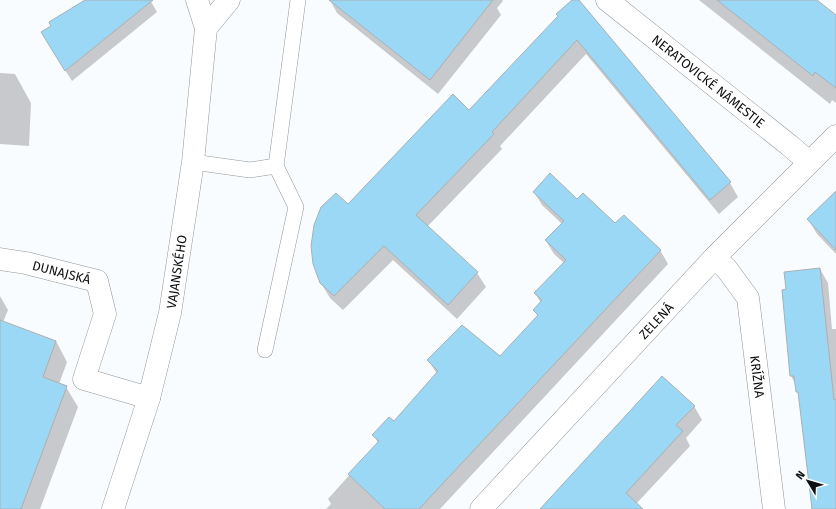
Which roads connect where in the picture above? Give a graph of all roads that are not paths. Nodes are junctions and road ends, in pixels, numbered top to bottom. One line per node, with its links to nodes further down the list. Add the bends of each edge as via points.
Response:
1 (197, 0): 5 (street)
2 (229, 0): 5 (street)
3 (298, 0): 9 (lane)
4 (607, 0): 8 (street, NERATOVICKÉ NÁMESTIE)
5 (206, 28): 7 (street, VAJANSKÉHO)
6 (836, 136): 8 (street, ZELENÁ)
7 (193, 162): 9 (lane, via 250,170); 13 (street, VAJANSKÉHO, via 170,313)
8 (809, 162): 10 (street, ZELENÁ)
9 (276, 166): 12 (lane, via 296,207)
10 (714, 258): 15 (street, ZELENÁ); 16 (street, KRÍŽNA, via 726,268 748,298)
11 (0, 259): 13 (street, DUNAJSKÁ, via 97,281 105,314 84,379)
12 (265, 350)
13 (149, 398): 14 (street, VAJANSKÉHO)
14 (113, 509)
15 (480, 509)
16 (774, 509)

